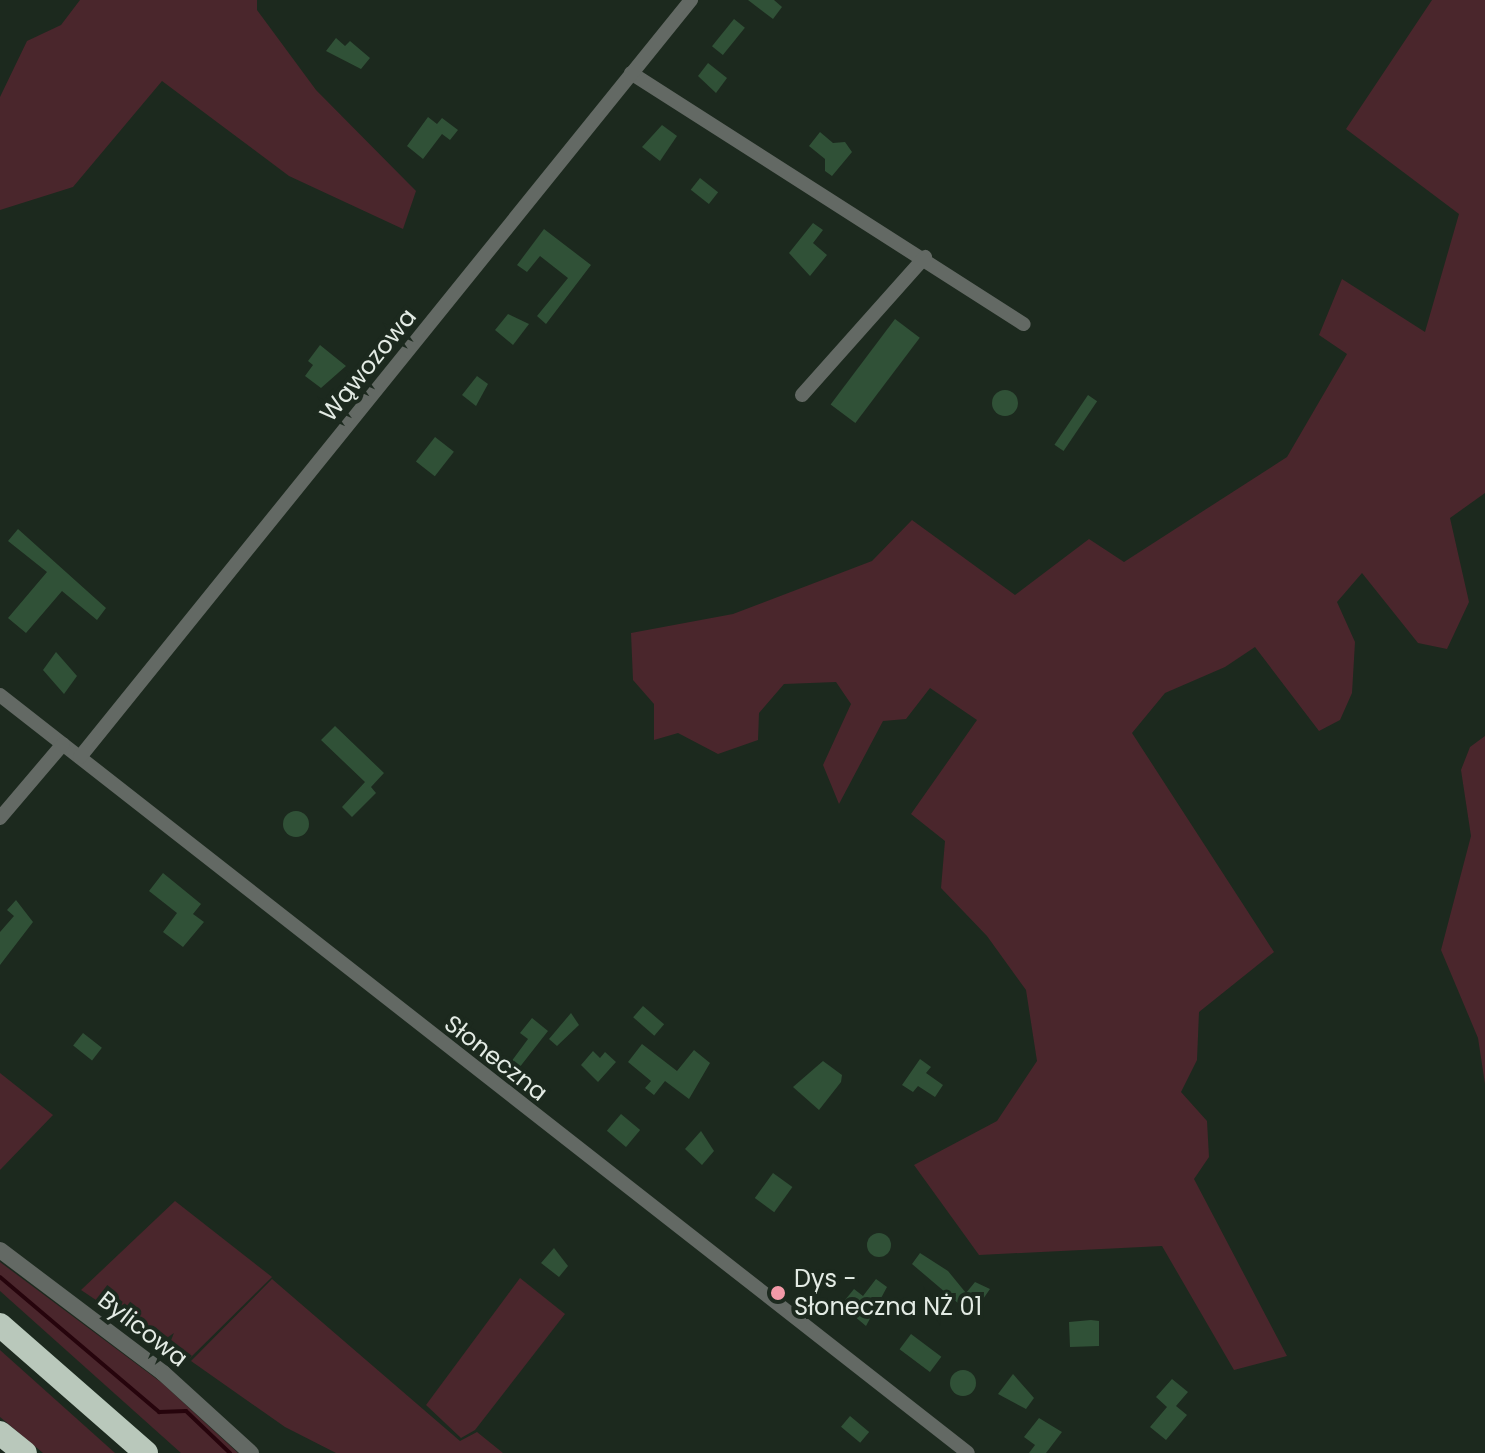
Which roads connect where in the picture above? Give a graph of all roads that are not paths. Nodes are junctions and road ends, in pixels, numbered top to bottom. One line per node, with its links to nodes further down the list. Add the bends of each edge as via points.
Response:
1 (691, 0): 2 (street, Wąwozowa)
2 (631, 73): 3 (street); 8 (street, Wąwozowa)
3 (925, 257): 4 (street); 5 (street)
4 (1024, 324)
5 (802, 395)
6 (0, 695): 7 (street, Słoneczna)
7 (63, 744): 8 (street, Słoneczna); 9 (street)
8 (80, 757): 16 (street, Słoneczna)
9 (0, 818)
10 (0, 1250): 15 (street, Bylicowa, via 163,1373)
11 (0, 1325): 14 (highway)
12 (0, 1433): 13 (highway)
13 (25, 1453)
14 (146, 1453)
15 (251, 1453)
16 (968, 1453)

